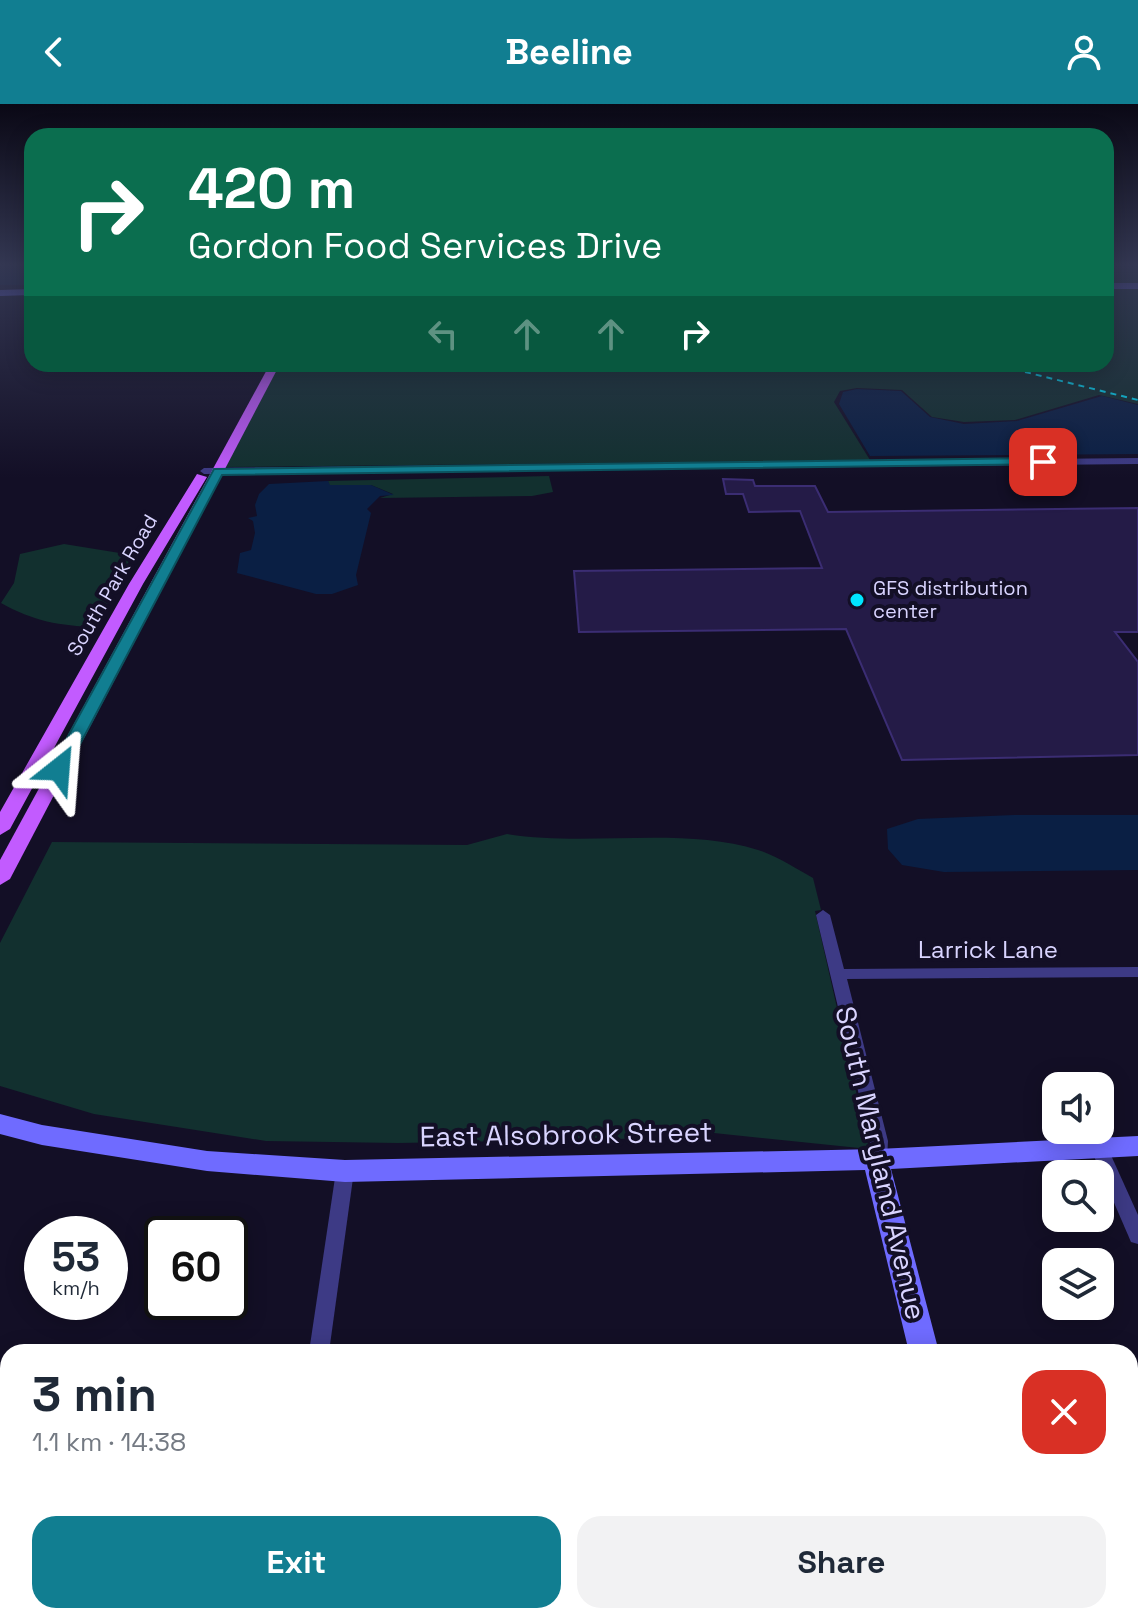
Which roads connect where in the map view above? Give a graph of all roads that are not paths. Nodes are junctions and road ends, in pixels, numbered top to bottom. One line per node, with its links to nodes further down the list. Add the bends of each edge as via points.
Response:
1 (266, 372): 3 (main road)
2 (270, 372): 3 (main road)
3 (237, 422): 5 (main road)
4 (1138, 461): 5 (street)
5 (211, 471): 6 (main road, South Park Road, via 136,584); 7 (main road, South Park Road, via 205,495)
6 (0, 829)
7 (0, 879)
8 (823, 915): 10 (street, South Maryland Avenue)
9 (1138, 972): 10 (street, Larrick Lane)
10 (838, 974): 17 (street, South Maryland Avenue, via 879,1141)
11 (0, 1115): 14 (street)
12 (0, 1124): 14 (street, East Alsobrook Street)
13 (0, 1131): 14 (street)
14 (40, 1134): 18 (street, East Alsobrook Street, via 207,1161)
15 (1138, 1146): 16 (street, East Alsobrook Street)
16 (1099, 1147): 17 (street, East Alsobrook Street); 19 (street)
17 (878, 1159): 18 (street, East Alsobrook Street); 21 (street, South Maryland Avenue, via 878,1177)
18 (345, 1171): 20 (street)
19 (1138, 1236)
20 (320, 1344)
21 (922, 1344)

